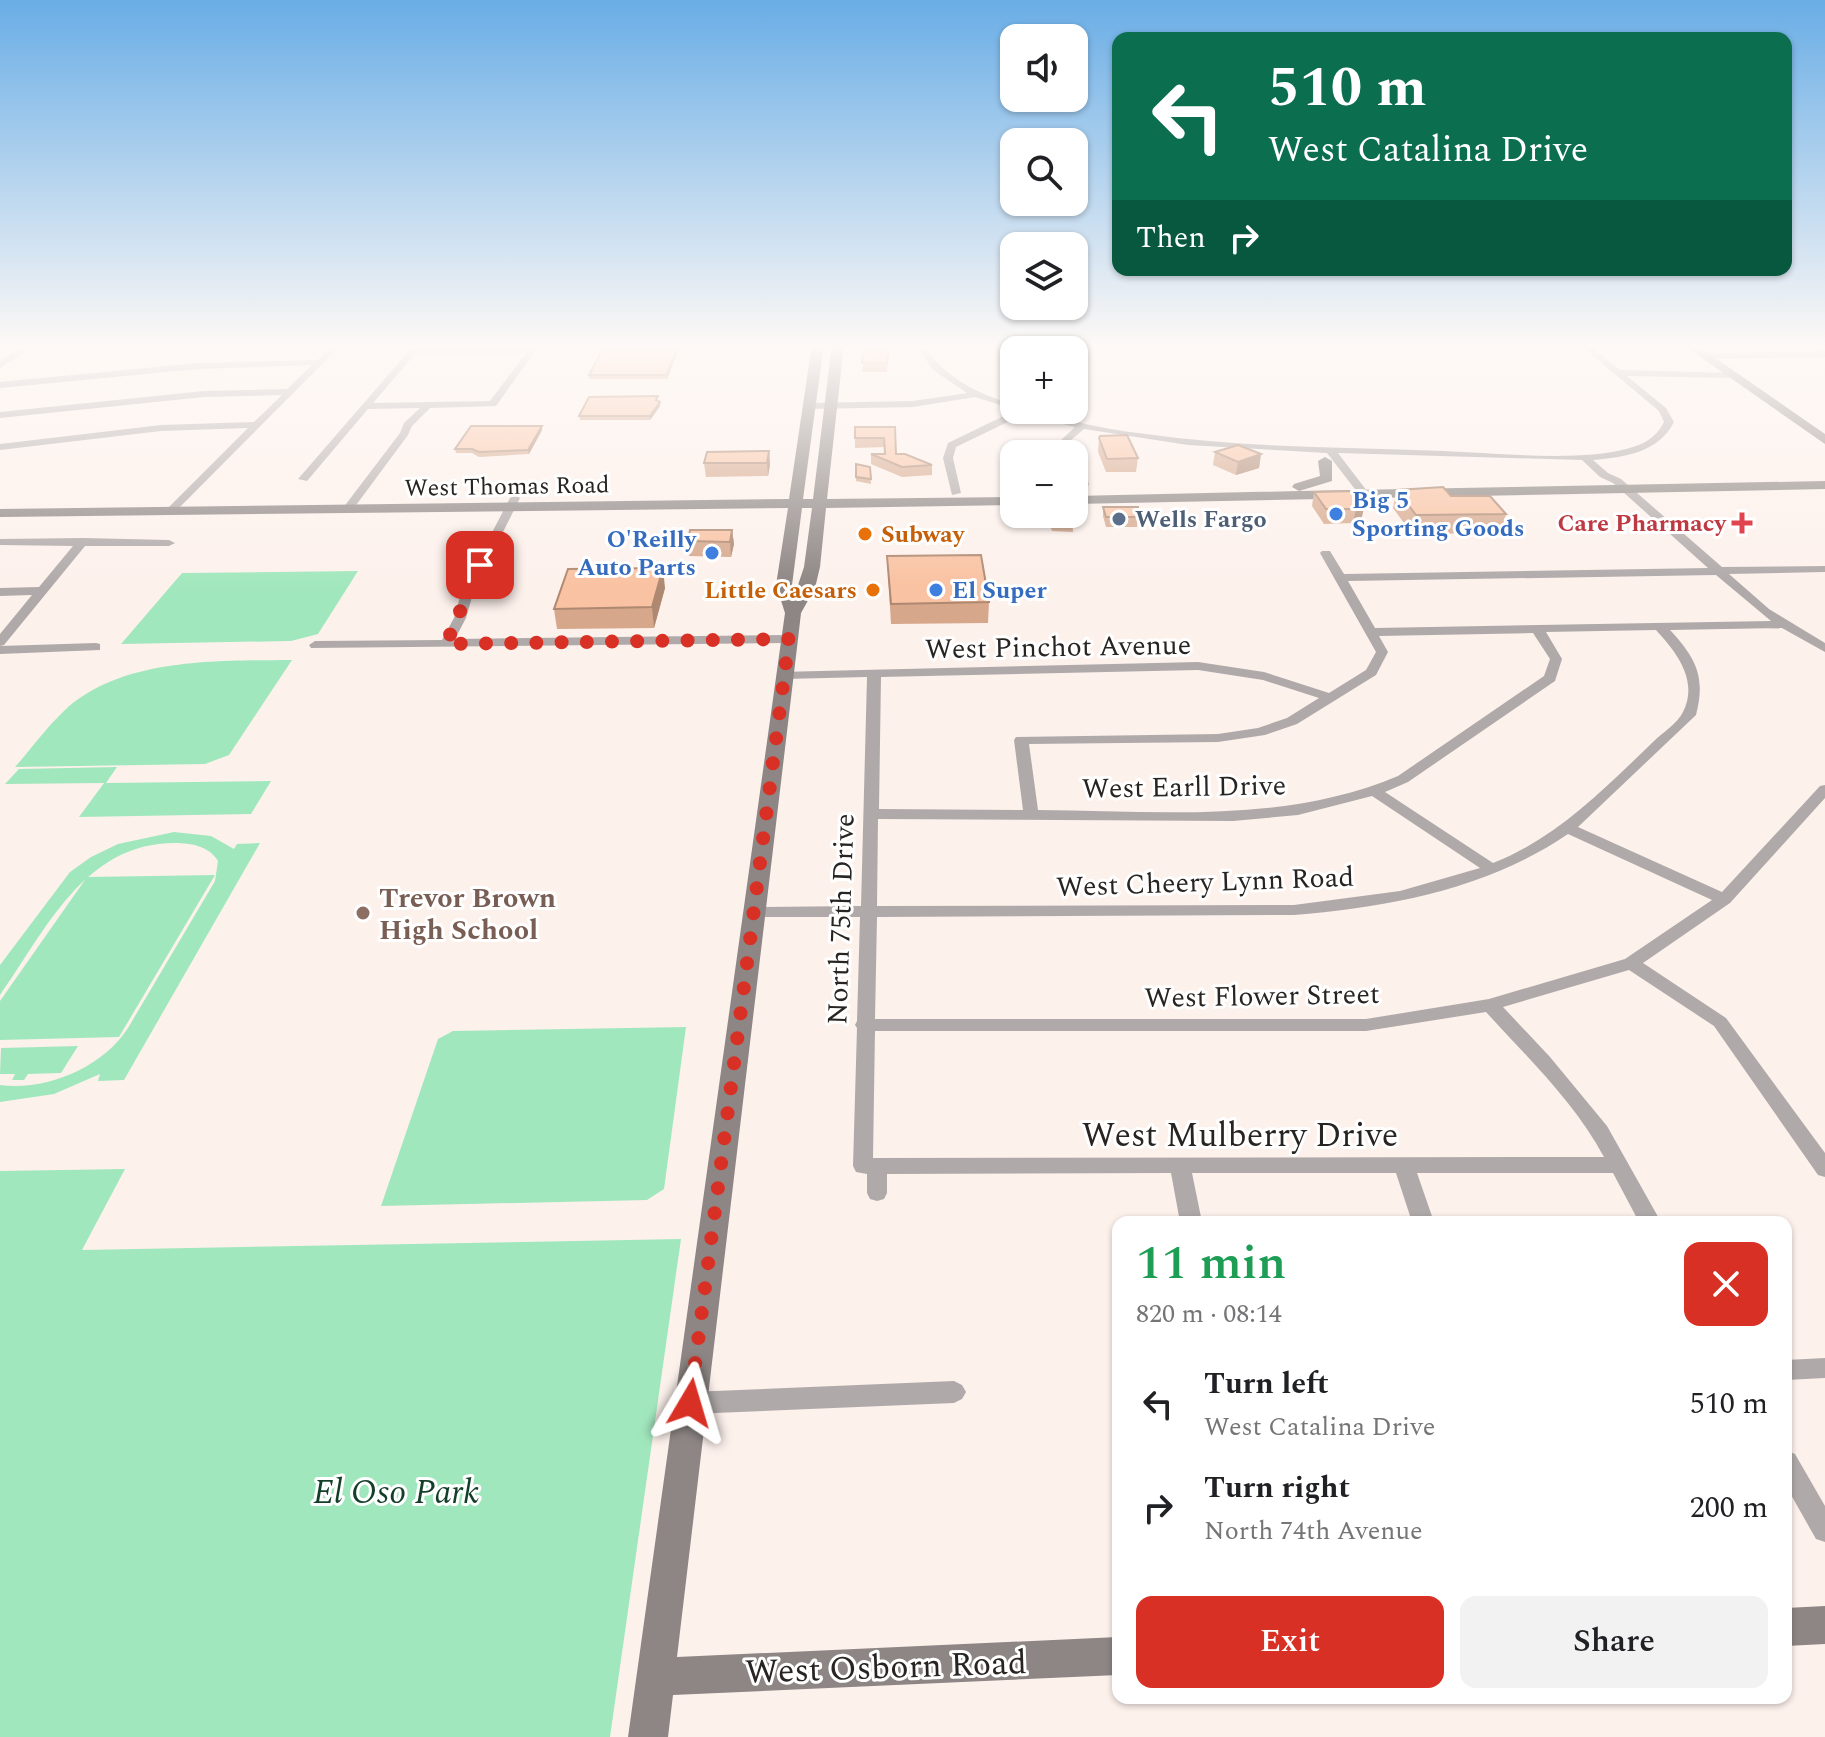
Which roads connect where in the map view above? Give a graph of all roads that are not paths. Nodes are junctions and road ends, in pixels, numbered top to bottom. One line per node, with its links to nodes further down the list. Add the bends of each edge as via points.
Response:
1 (254, 425): 12 (street)
2 (255, 425): 38 (street)
3 (350, 425): 22 (street)
4 (411, 425): 37 (street)
5 (806, 425): 32 (main road)
6 (828, 425): 33 (main road)
7 (991, 425): 29 (street, via 951,445 948,458)
8 (1075, 425): 11 (street)
9 (1668, 425): 19 (street, via 1645,447)
10 (1803, 425): 15 (main road)
11 (1086, 428): 13 (street); 14 (street); 18 (street)
12 (124, 432): 16 (street); 17 (street)
13 (1067, 440)
14 (1079, 440)
15 (1825, 440)
16 (0, 447)
17 (122, 448)
18 (1323, 454): 19 (street); 25 (main road, via 1327,478); 27 (street)
19 (1590, 457): 24 (street, via 1604,475)
20 (1808, 476): 21 (main road); 24 (main road); 26 (main road, via 1738,483)
21 (1825, 476)
22 (303, 479)
23 (1825, 485): 26 (main road)
24 (1623, 486): 26 (main road); 27 (main road); 45 (street)
25 (1299, 487): 27 (main road); 30 (main road)
26 (1736, 488)
27 (1354, 491): 31 (main road)
28 (1000, 492): 29 (main road, West Thomas Road)
29 (956, 493): 33 (main road, West Thomas Road)
30 (1088, 493)
31 (1088, 493)
32 (794, 500): 33 (main road, West Thomas Road); 36 (main road, West Thomas Road); 49 (main road, via 784,585)
33 (819, 500): 34 (main road, West Thomas Road); 49 (main road, via 807,588)
34 (1000, 501)
35 (0, 503): 38 (main road, West Thomas Road)
36 (513, 503): 37 (main road, West Thomas Road); 56 (street)
37 (350, 505): 38 (main road, West Thomas Road)
38 (174, 507): 39 (main road, West Thomas Road)
39 (0, 513)
40 (83, 541): 41 (street); 42 (street); 47 (street)
41 (0, 542)
42 (169, 543)
43 (1326, 553): 46 (street)
44 (1825, 569): 45 (street)
45 (1718, 571): 46 (street); 50 (street)
46 (1341, 578): 53 (street)
47 (41, 591): 48 (street); 55 (street)
48 (0, 592)
49 (793, 613): 54 (main road)
50 (1784, 624): 51 (street); 59 (street)
51 (1660, 627): 52 (street); 68 (street, West Cheery Lynn Road, via 1684,652 1695,679 1689,715)
52 (1538, 630): 53 (street); 65 (street, West Earll Drive, via 1556,659 1550,678)
53 (1370, 632): 63 (street, via 1382,652 1371,672)
54 (789, 639): 56 (street); 62 (main road)
55 (0, 642)
56 (446, 644): 57 (street)
57 (315, 645)
58 (96, 647): 60 (street)
59 (1825, 648)
60 (0, 650)
61 (874, 674): 62 (street, West Pinchot Avenue); 63 (street, West Pinchot Avenue, via 1198,666 1255,672); 66 (street, North 75th Drive)
62 (784, 675): 71 (main road)
63 (1328, 697): 67 (street, via 1292,721 1218,738 1021,740)
64 (1825, 789): 70 (street, West Flower Street)
65 (1376, 792): 67 (street, West Earll Drive, via 1272,814); 69 (street)
66 (872, 814): 67 (street, West Earll Drive); 72 (street, North 75th Drive)
67 (1031, 815)
68 (1567, 828): 69 (street, West Cheery Lynn Road); 70 (street)
69 (1491, 869): 72 (street, West Cheery Lynn Road, via 1413,893 1329,908)
70 (1724, 899): 73 (street, West Flower Street)
71 (754, 912): 72 (street, West Cheery Lynn Road); 88 (main road)
72 (869, 912): 75 (street, North 75th Drive)
73 (1631, 963): 74 (street, West Flower Street); 80 (street, via 1720,1022)
74 (1490, 1005): 75 (street, West Flower Street, via 1366,1025); 77 (street, via 1600,1131)
75 (864, 1025): 78 (street, North 75th Drive)
76 (1404, 1165): 77 (street, West Mulberry Drive); 79 (street, West Mulberry Drive); 83 (street)
77 (1618, 1165): 84 (street)
78 (870, 1166): 79 (street, West Mulberry Drive); 81 (street, North 75th Drive)
79 (1180, 1166): 82 (street)
80 (1825, 1169)
81 (877, 1193)
82 (1190, 1216)
83 (1421, 1216)
84 (1647, 1216)
85 (1825, 1368): 86 (street)
86 (1792, 1370)
87 (954, 1392): 88 (street)
88 (690, 1403): 94 (main road)
89 (1792, 1472): 90 (street)
90 (1825, 1530)
91 (1825, 1625): 92 (main road)
92 (1792, 1627)
93 (1112, 1656): 94 (main road, West Osborn Road)
94 (655, 1677): 95 (main road)
95 (648, 1737)

